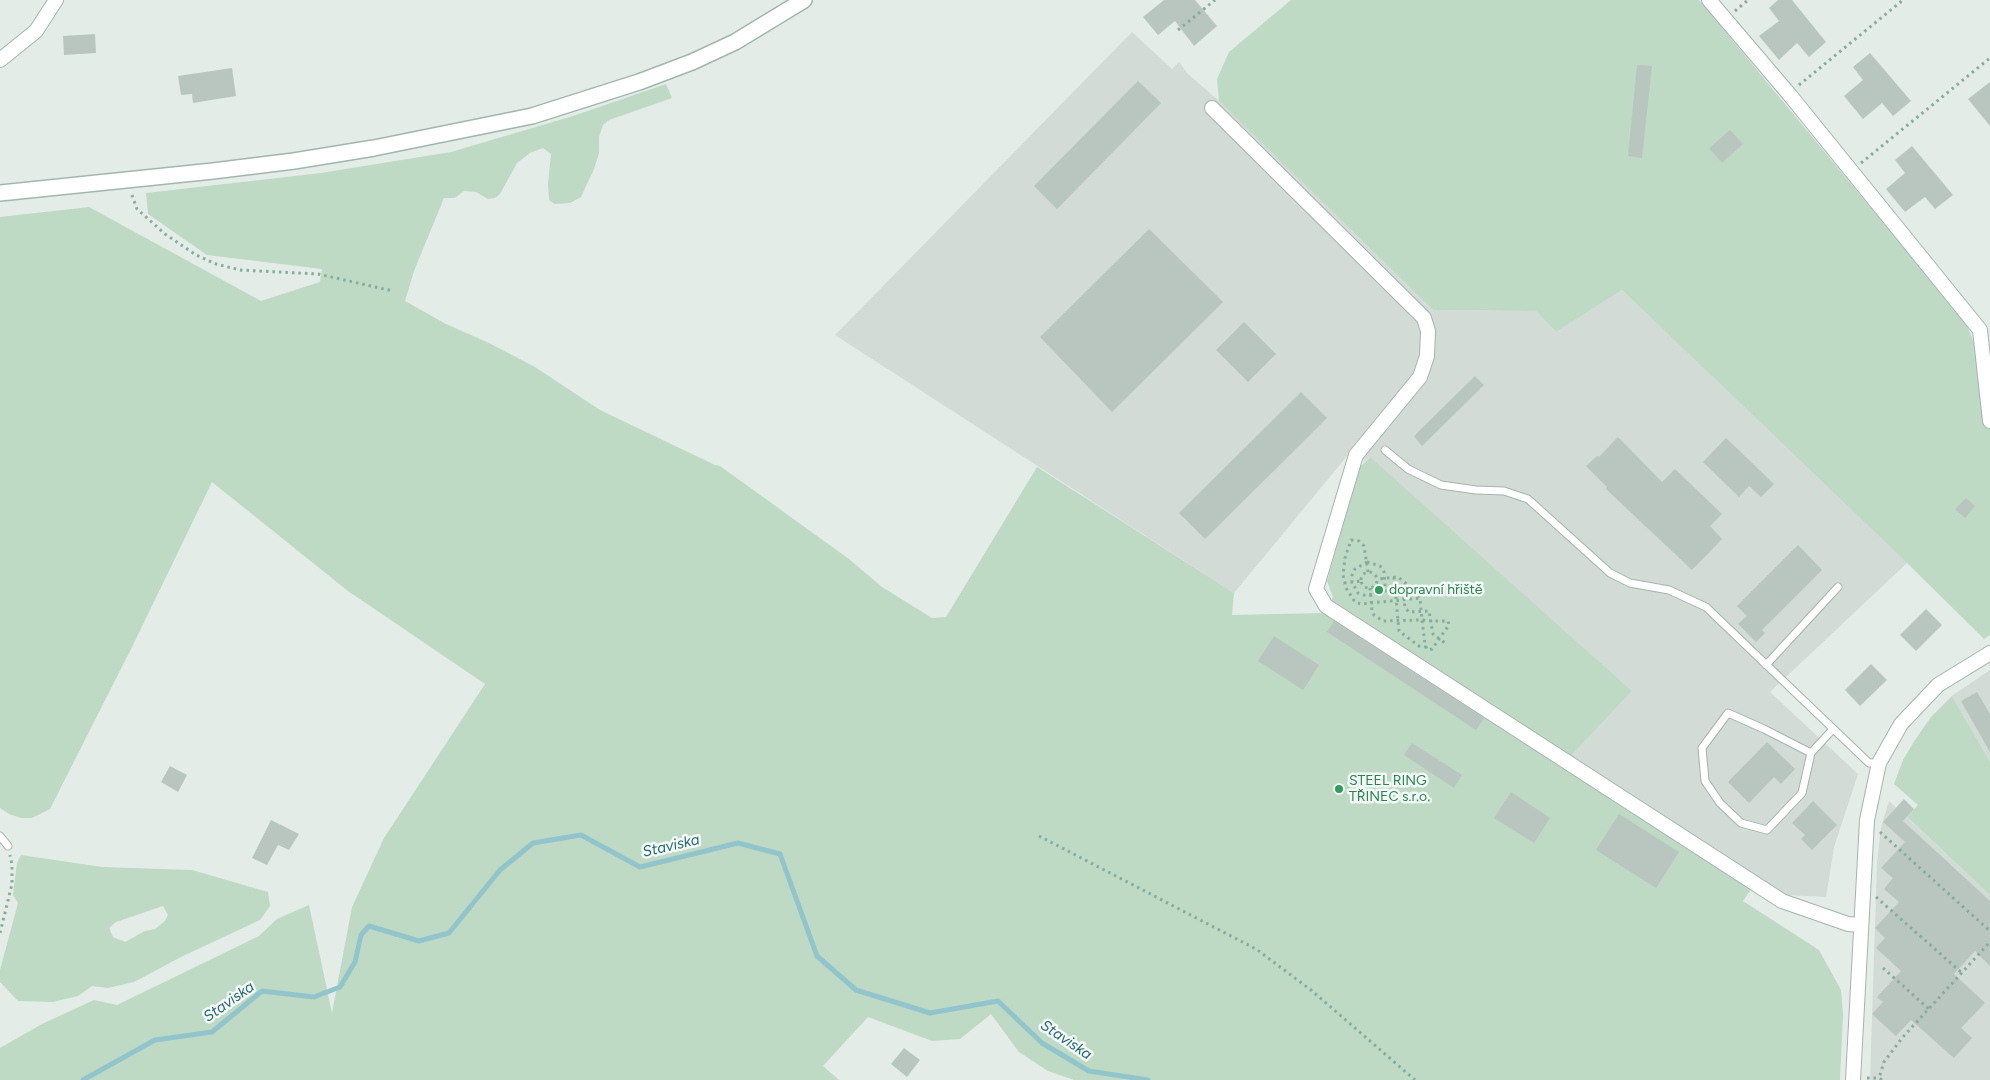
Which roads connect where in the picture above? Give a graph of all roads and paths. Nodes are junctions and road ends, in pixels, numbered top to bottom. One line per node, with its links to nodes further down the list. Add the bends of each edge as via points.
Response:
1 (56, 0): 8 (street, via 36,31)
2 (804, 0): 12 (street, via 735,42 692,62 532,116 294,161)
3 (1214, 0): 6 (path)
4 (1709, 0): 9 (street)
5 (1904, 0): 9 (path)
6 (1178, 30)
7 (1990, 58): 11 (path)
8 (0, 60)
9 (1789, 94): 11 (street)
10 (1212, 108): 52 (street, via 1424,318 1428,331 1427,356 1420,377 1356,455 1316,589 1326,606 1782,901 1848,924)
11 (1851, 172): 15 (street)
12 (129, 179): 13 (street); 14 (path, via 136,209 165,234 216,264 240,270 318,274)
13 (0, 193)
14 (393, 291)
15 (1985, 326): 16 (street)
16 (1990, 421)
17 (1385, 450): 43 (lane, via 1408,469 1441,485 1504,491 1528,498 1610,573 1630,583 1669,590 1706,607)
18 (1367, 562): 19 (path); 21 (path, via 1380,566); 24 (path, via 1355,569); 25 (path, via 1364,546 1352,540 1345,558)
19 (1368, 572): 22 (path, via 1375,574); 23 (path)
20 (1394, 577): 21 (path); 28 (path); 31 (path, via 1400,578)
21 (1385, 578): 22 (path); 29 (path)
22 (1377, 579): 27 (path, via 1375,586)
23 (1361, 581): 24 (path); 27 (path)
24 (1352, 582): 25 (path); 30 (path, via 1358,594)
25 (1344, 583): 34 (path, via 1355,602)
26 (1838, 587): 43 (lane)
27 (1370, 588): 30 (path)
28 (1395, 590): 29 (path); 32 (path, via 1403,591); 33 (path)
29 (1383, 591): 30 (path)
30 (1371, 594): 34 (path)
31 (1420, 598): 32 (path); 35 (path)
32 (1404, 599): 33 (path); 35 (path, via 1406,611)
33 (1396, 600): 34 (path); 38 (path)
34 (1371, 603): 38 (path, via 1372,611 1383,621)
35 (1421, 610): 36 (path); 37 (path, via 1430,611)
36 (1422, 620): 37 (path); 38 (path); 41 (path)
37 (1431, 621): 39 (path, via 1433,634); 39 (path, via 1449,622)
38 (1398, 622): 41 (path, via 1402,635 1418,646)
39 (1439, 639): 40 (path); 41 (path, via 1432,649)
40 (1445, 644)
41 (1426, 647)
42 (1990, 653): 46 (street, via 1938,685 1901,724)
43 (1766, 665): 44 (lane)
44 (1833, 729): 45 (lane); 46 (lane, via 1869,763)
45 (1811, 753): 45 (lane, via 1802,793 1768,830 1741,822 1720,803 1705,781 1702,748 1728,714)
46 (1879, 763): 47 (street)
47 (1867, 820): 51 (street); 53 (path)
48 (0, 836): 50 (lane)
49 (1039, 836): 59 (path, via 1256,949 1311,990)
50 (8, 846): 54 (path, via 12,884)
51 (1863, 885): 52 (street); 57 (path)
52 (1861, 925): 60 (street)
53 (1990, 931)
54 (0, 933)
55 (1990, 942): 57 (path)
56 (1883, 968): 58 (path)
57 (1962, 973): 58 (path)
58 (1929, 1009): 61 (path, via 1884,1062 1879,1078)
59 (1415, 1080)
60 (1853, 1080)
61 (1882, 1080)

